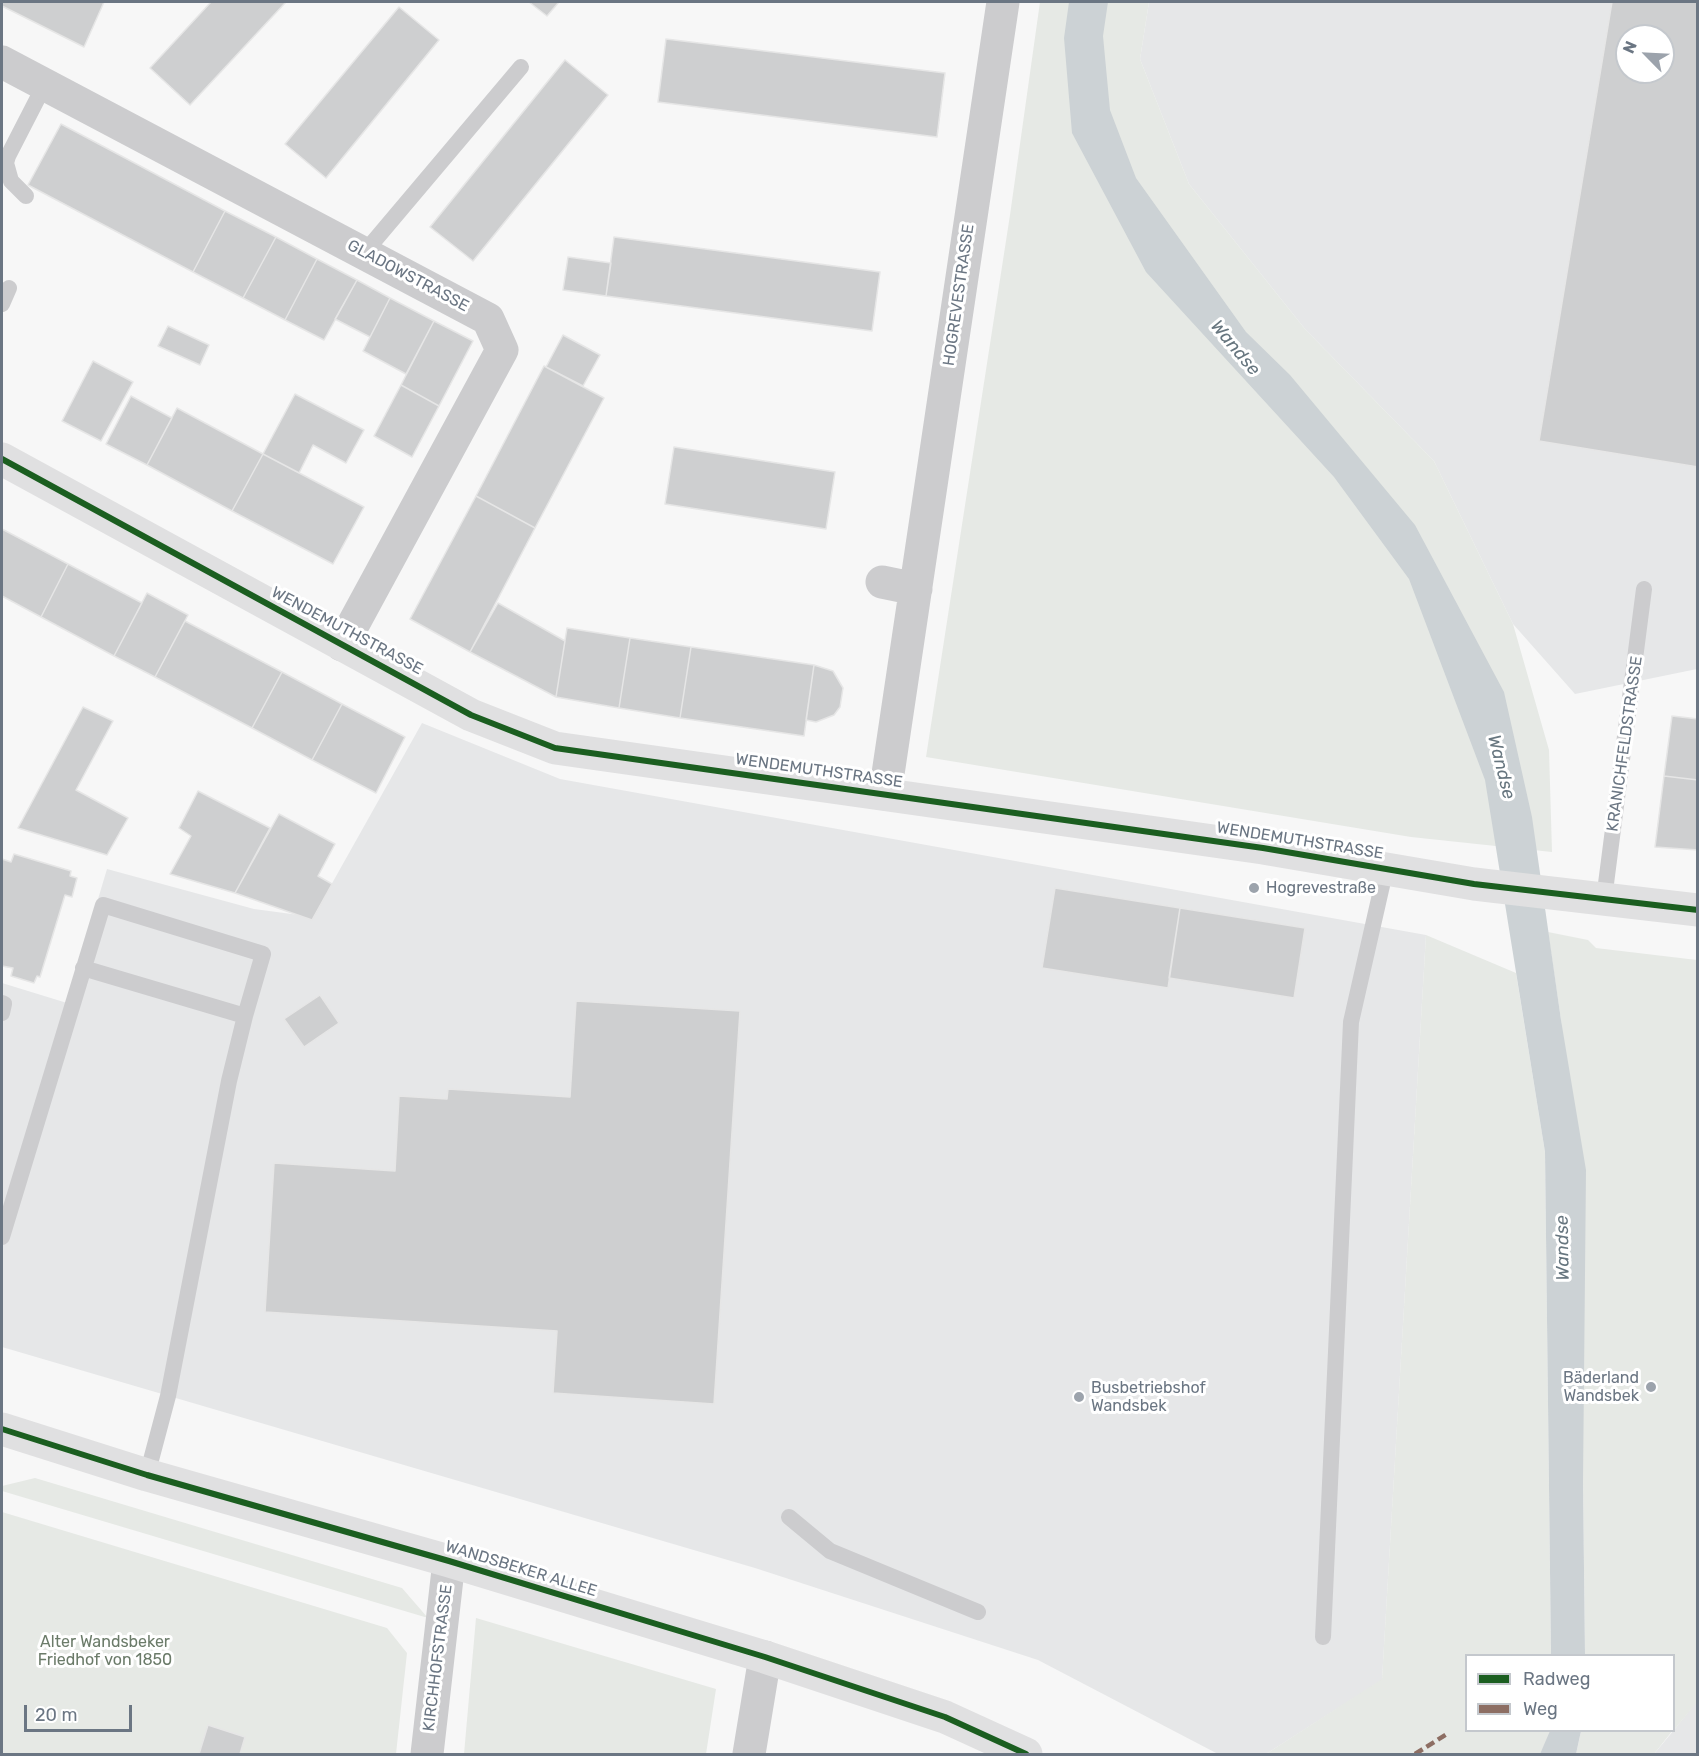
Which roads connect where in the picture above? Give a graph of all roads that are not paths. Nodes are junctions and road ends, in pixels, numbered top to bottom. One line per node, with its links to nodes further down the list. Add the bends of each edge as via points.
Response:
1 (1003, 2): 9 (street, HOGREVESTRASSE)
2 (2, 62): 4 (street, GLADOWSTRASSE)
3 (521, 68): 6 (lane)
4 (45, 84): 5 (lane, via 6,163 11,181); 6 (street, GLADOWSTRASSE)
5 (26, 196)
6 (364, 252): 11 (street, GLADOWSTRASSE, via 488,319 502,350)
7 (2, 459): 11 (street, WENDEMUTHSTRASSE)
8 (882, 582): 9 (street)
9 (916, 589): 12 (street, HOGREVESTRASSE)
10 (1644, 589): 14 (lane, KRANICHFELDSTRASSE)
11 (342, 645): 12 (street, WENDEMUTHSTRASSE, via 471,715 555,748)
12 (885, 794): 13 (street, WENDEMUTHSTRASSE)
13 (1386, 868): 14 (street, WENDEMUTHSTRASSE); 26 (lane, via 1351,1022)
14 (1604, 899): 15 (street, WENDEMUTHSTRASSE)
15 (1698, 910)
16 (83, 968): 19 (lane); 19 (lane, via 103,905 263,954); 20 (lane)
17 (2, 1003): 18 (lane)
18 (2, 1013)
19 (245, 1016): 22 (lane, via 168,1396)
20 (2, 1237)
21 (2, 1429): 22 (street, WANDSBEKER ALLEE)
22 (147, 1475): 24 (street, WANDSBEKER ALLEE)
23 (789, 1517): 25 (lane, via 830,1551)
24 (449, 1561): 27 (street, WANDSBEKER ALLEE); 28 (street, KIRCHHOFSTRASSE)
25 (978, 1612)
26 (1323, 1637)
27 (765, 1657): 29 (street); 30 (street, WANDSBEKER ALLEE, via 945,1717)
28 (426, 1755)
29 (749, 1755)
30 (1026, 1755)

